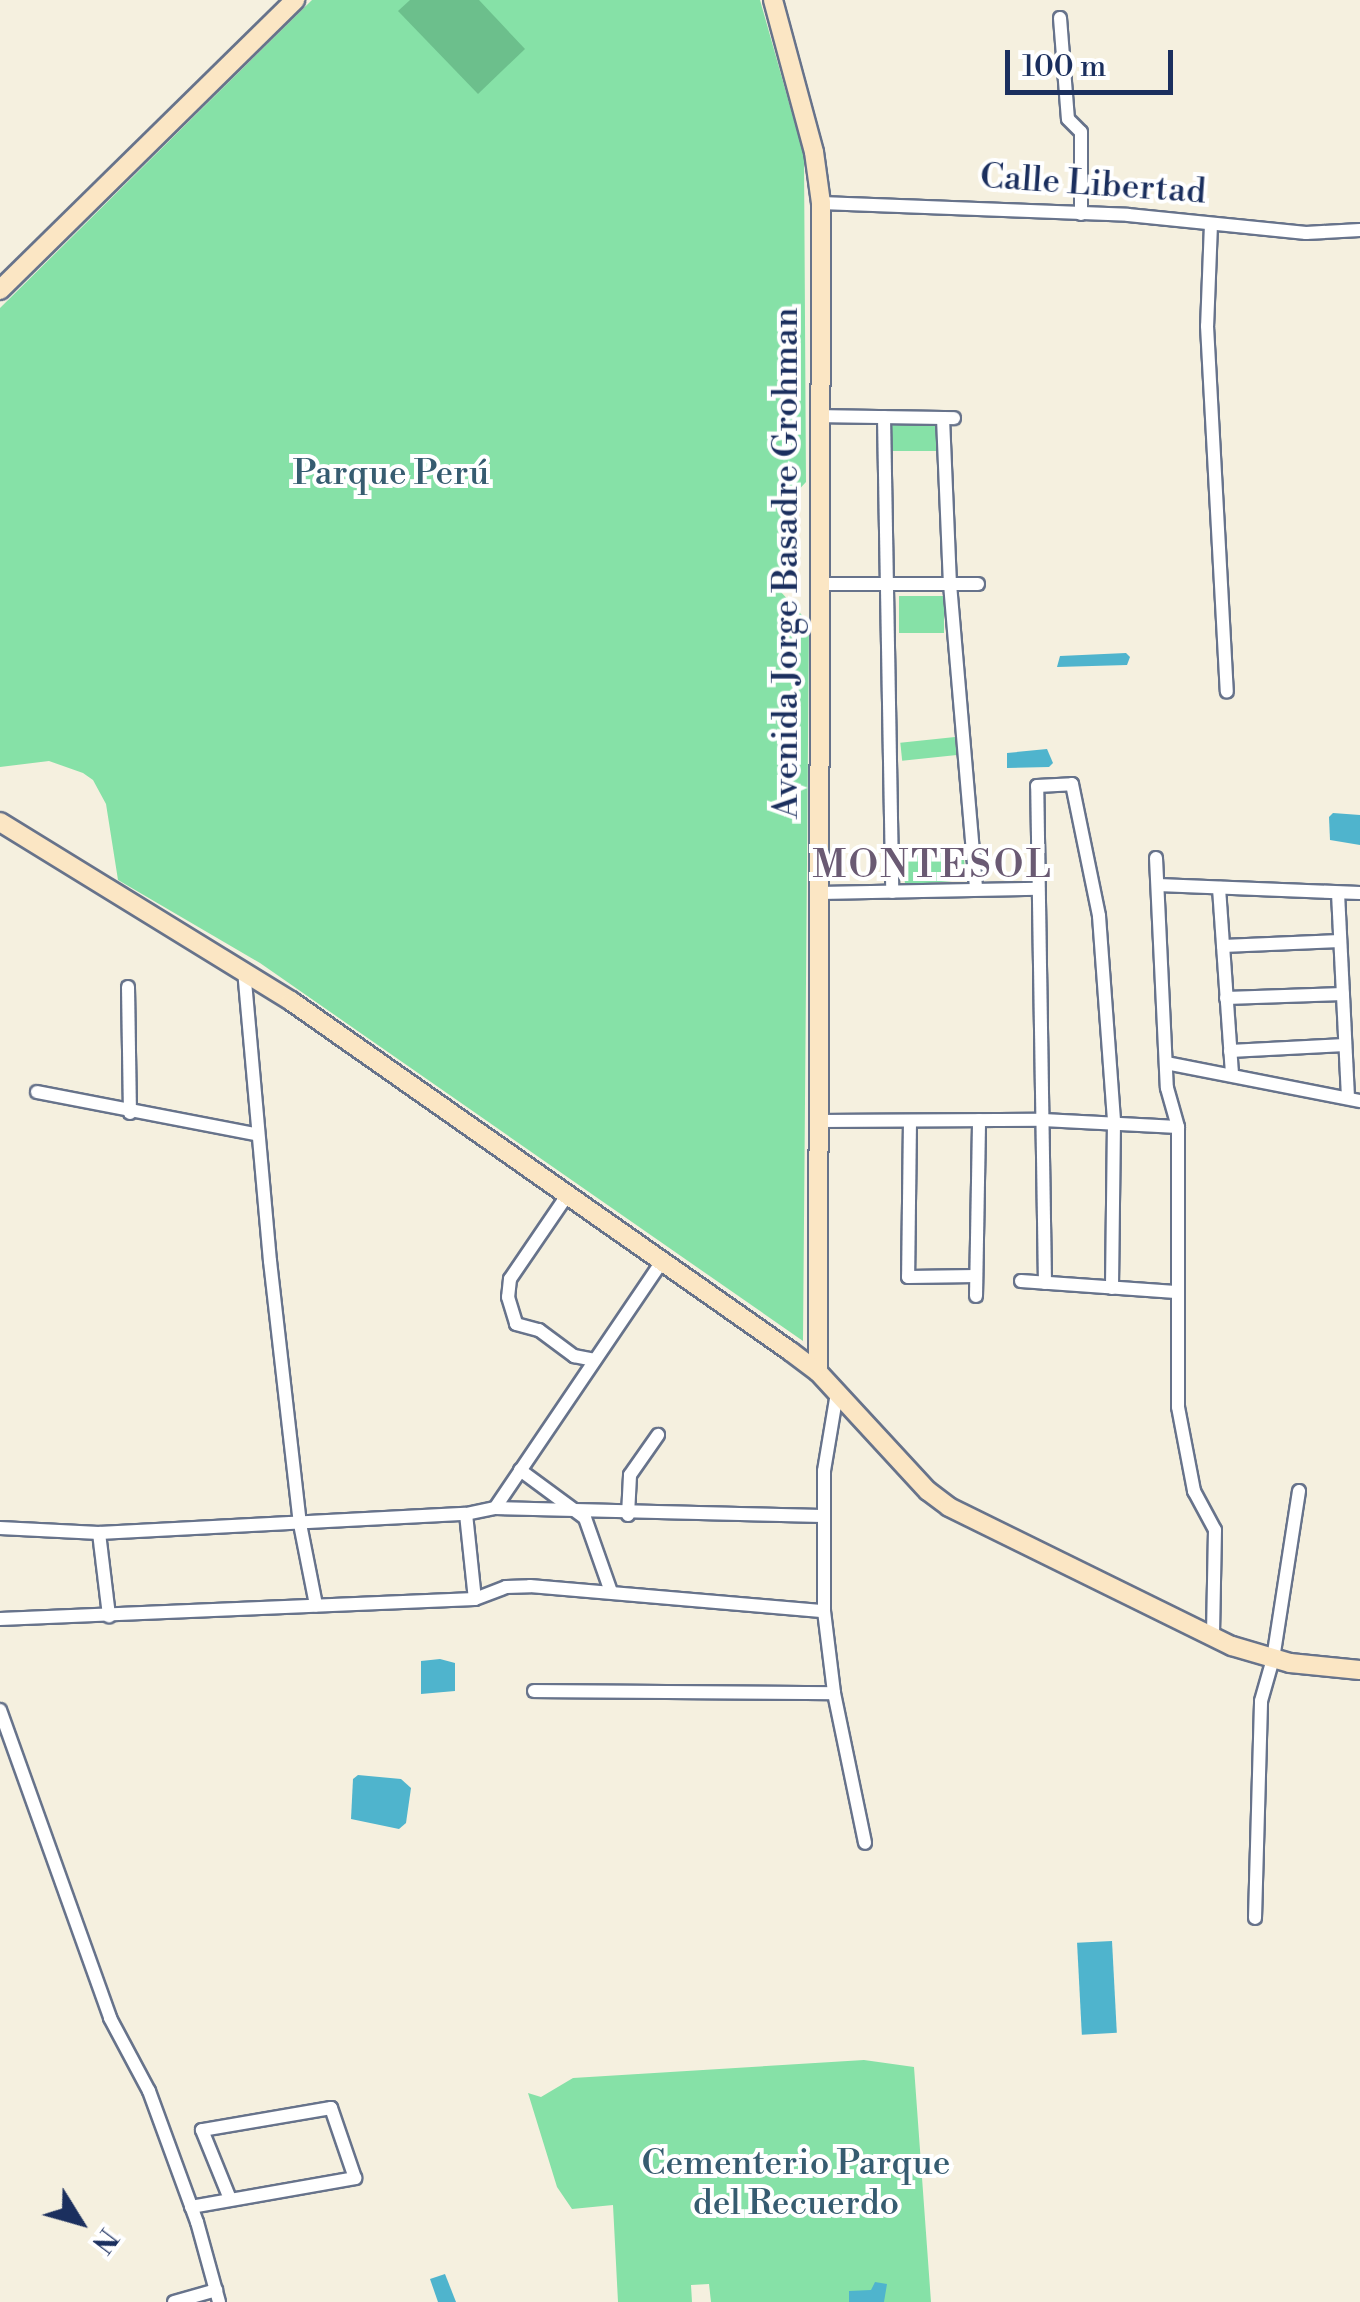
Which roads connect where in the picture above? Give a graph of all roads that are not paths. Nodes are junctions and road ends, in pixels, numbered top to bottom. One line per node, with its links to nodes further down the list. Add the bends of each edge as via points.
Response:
1 (295, 0): 8 (main road)
2 (772, 0): 4 (main road, Avenida Jorge Basadre Grohman, via 814,152)
3 (1060, 18): 5 (street, via 1068,119 1080,132)
4 (821, 203): 5 (street, Calle Libertad); 9 (main road, Avenida Jorge Basadre Grohman)
5 (1081, 214): 6 (street, Calle Libertad)
6 (1211, 224): 7 (street, Calle Libertad); 15 (street, via 1207,326)
7 (1360, 230)
8 (0, 290)
9 (820, 416): 10 (street); 11 (main road, Avenida Jorge Basadre Grohman)
10 (884, 417): 12 (street); 13 (street, via 948,418)
11 (820, 584): 12 (street); 24 (main road, Avenida Jorge Basadre Grohman)
12 (886, 584): 13 (street); 22 (street)
13 (950, 584): 14 (street); 21 (street)
14 (978, 584)
15 (1227, 691)
16 (0, 822): 28 (main road)
17 (1156, 858): 18 (street)
18 (1158, 885): 19 (street); 34 (street)
19 (1219, 888): 23 (street); 27 (street)
20 (1038, 889): 21 (street); 41 (street); 43 (street, via 1037,786 1072,784 1099,916)
21 (976, 890): 22 (street)
22 (892, 892): 24 (street)
23 (1338, 892): 25 (street); 26 (street)
24 (820, 893): 42 (main road, Avenida Jorge Basadre Grohman)
25 (1360, 894)
26 (1340, 941): 27 (street); 30 (street)
27 (1223, 946): 31 (street)
28 (244, 970): 45 (street); 46 (main road)
29 (128, 987): 38 (street)
30 (1343, 994): 31 (street); 32 (street)
31 (1226, 998): 33 (street)
32 (1346, 1045): 33 (street); 37 (street)
33 (1230, 1051): 35 (street)
34 (1166, 1064): 35 (street); 44 (street)
35 (1232, 1076): 37 (street)
36 (37, 1092): 38 (street)
37 (1354, 1100)
38 (130, 1113): 45 (street)
39 (910, 1120): 40 (street); 42 (street); 48 (street, via 908,1277)
40 (979, 1120): 41 (street); 48 (street)
41 (1042, 1120): 43 (street); 50 (street)
42 (819, 1121): 55 (main road, Avenida Jorge Basadre Grohman)
43 (1114, 1122): 44 (street); 51 (street)
44 (1178, 1127): 52 (street)
45 (256, 1134): 65 (street)
46 (568, 1194): 47 (main road); 54 (street, via 510,1279 508,1297 516,1324 549,1335 574,1356)
47 (663, 1260): 54 (street); 55 (main road)
48 (976, 1276): 53 (street)
49 (1021, 1282): 50 (street)
50 (1045, 1283): 51 (street)
51 (1112, 1288): 52 (street)
52 (1176, 1292): 74 (street, via 1185,1458 1217,1548)
53 (976, 1296)
54 (595, 1360): 58 (street)
55 (818, 1372): 56 (main road)
56 (837, 1393): 64 (street); 74 (main road, via 949,1507)
57 (658, 1435): 63 (street, via 630,1475)
58 (520, 1470): 60 (street); 61 (street)
59 (1300, 1490): 75 (street)
60 (495, 1508): 61 (street); 62 (street)
61 (571, 1512): 63 (street); 68 (street, via 584,1518)
62 (466, 1514): 65 (street); 69 (street)
63 (628, 1514): 64 (street)
64 (822, 1516): 71 (street)
65 (300, 1524): 67 (street); 70 (street)
66 (0, 1528): 67 (street)
67 (100, 1533): 72 (street)
68 (612, 1592): 69 (street, via 506,1587); 71 (street)
69 (474, 1599): 70 (street)
70 (316, 1605): 72 (street)
71 (824, 1611): 78 (street)
72 (109, 1616): 73 (street)
73 (0, 1619)
74 (1213, 1636): 75 (main road)
75 (1273, 1660): 76 (main road); 81 (street, via 1261,1701)
76 (1360, 1670)
77 (534, 1691): 78 (street)
78 (834, 1693): 80 (street)
79 (0, 1710): 83 (street, via 110,2018 149,2091)
80 (865, 1843)
81 (1256, 1918)
82 (230, 2199): 82 (street, via 202,2130 332,2108 355,2178); 83 (street)
83 (191, 2206): 84 (street)
84 (217, 2296): 85 (street)
85 (174, 2302)

